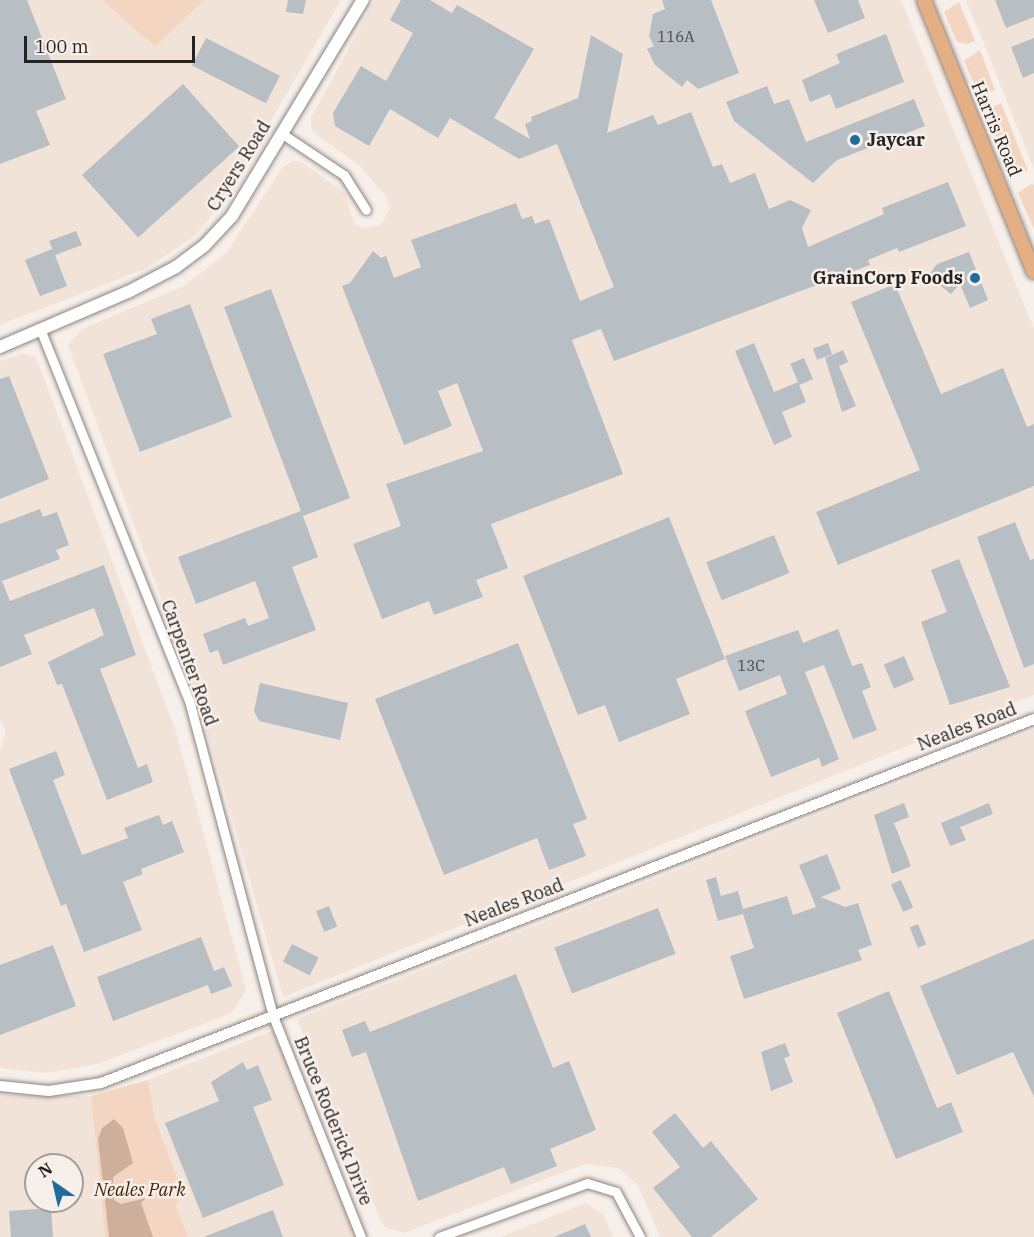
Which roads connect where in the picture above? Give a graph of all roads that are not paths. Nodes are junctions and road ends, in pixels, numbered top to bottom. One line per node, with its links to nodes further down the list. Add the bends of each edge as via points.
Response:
1 (363, 0): 3 (main road, Cryers Road)
2 (924, 0): 5 (main road, Harris Road)
3 (281, 133): 4 (street, via 344,175); 6 (main road, Cryers Road, via 232,216 205,246 177,267)
4 (366, 210)
5 (1034, 272)
6 (41, 331): 7 (main road, Cryers Road); 9 (street, Carpenter Road, via 190,704)
7 (0, 347)
8 (1034, 718): 9 (street, Neales Road)
9 (273, 1016): 10 (street, Neales Road, via 100,1083 49,1091); 11 (street, Bruce Roderick Drive)
10 (0, 1086)
11 (362, 1237)
12 (439, 1237): 13 (street, via 587,1183 607,1186 624,1199)
13 (640, 1237)

